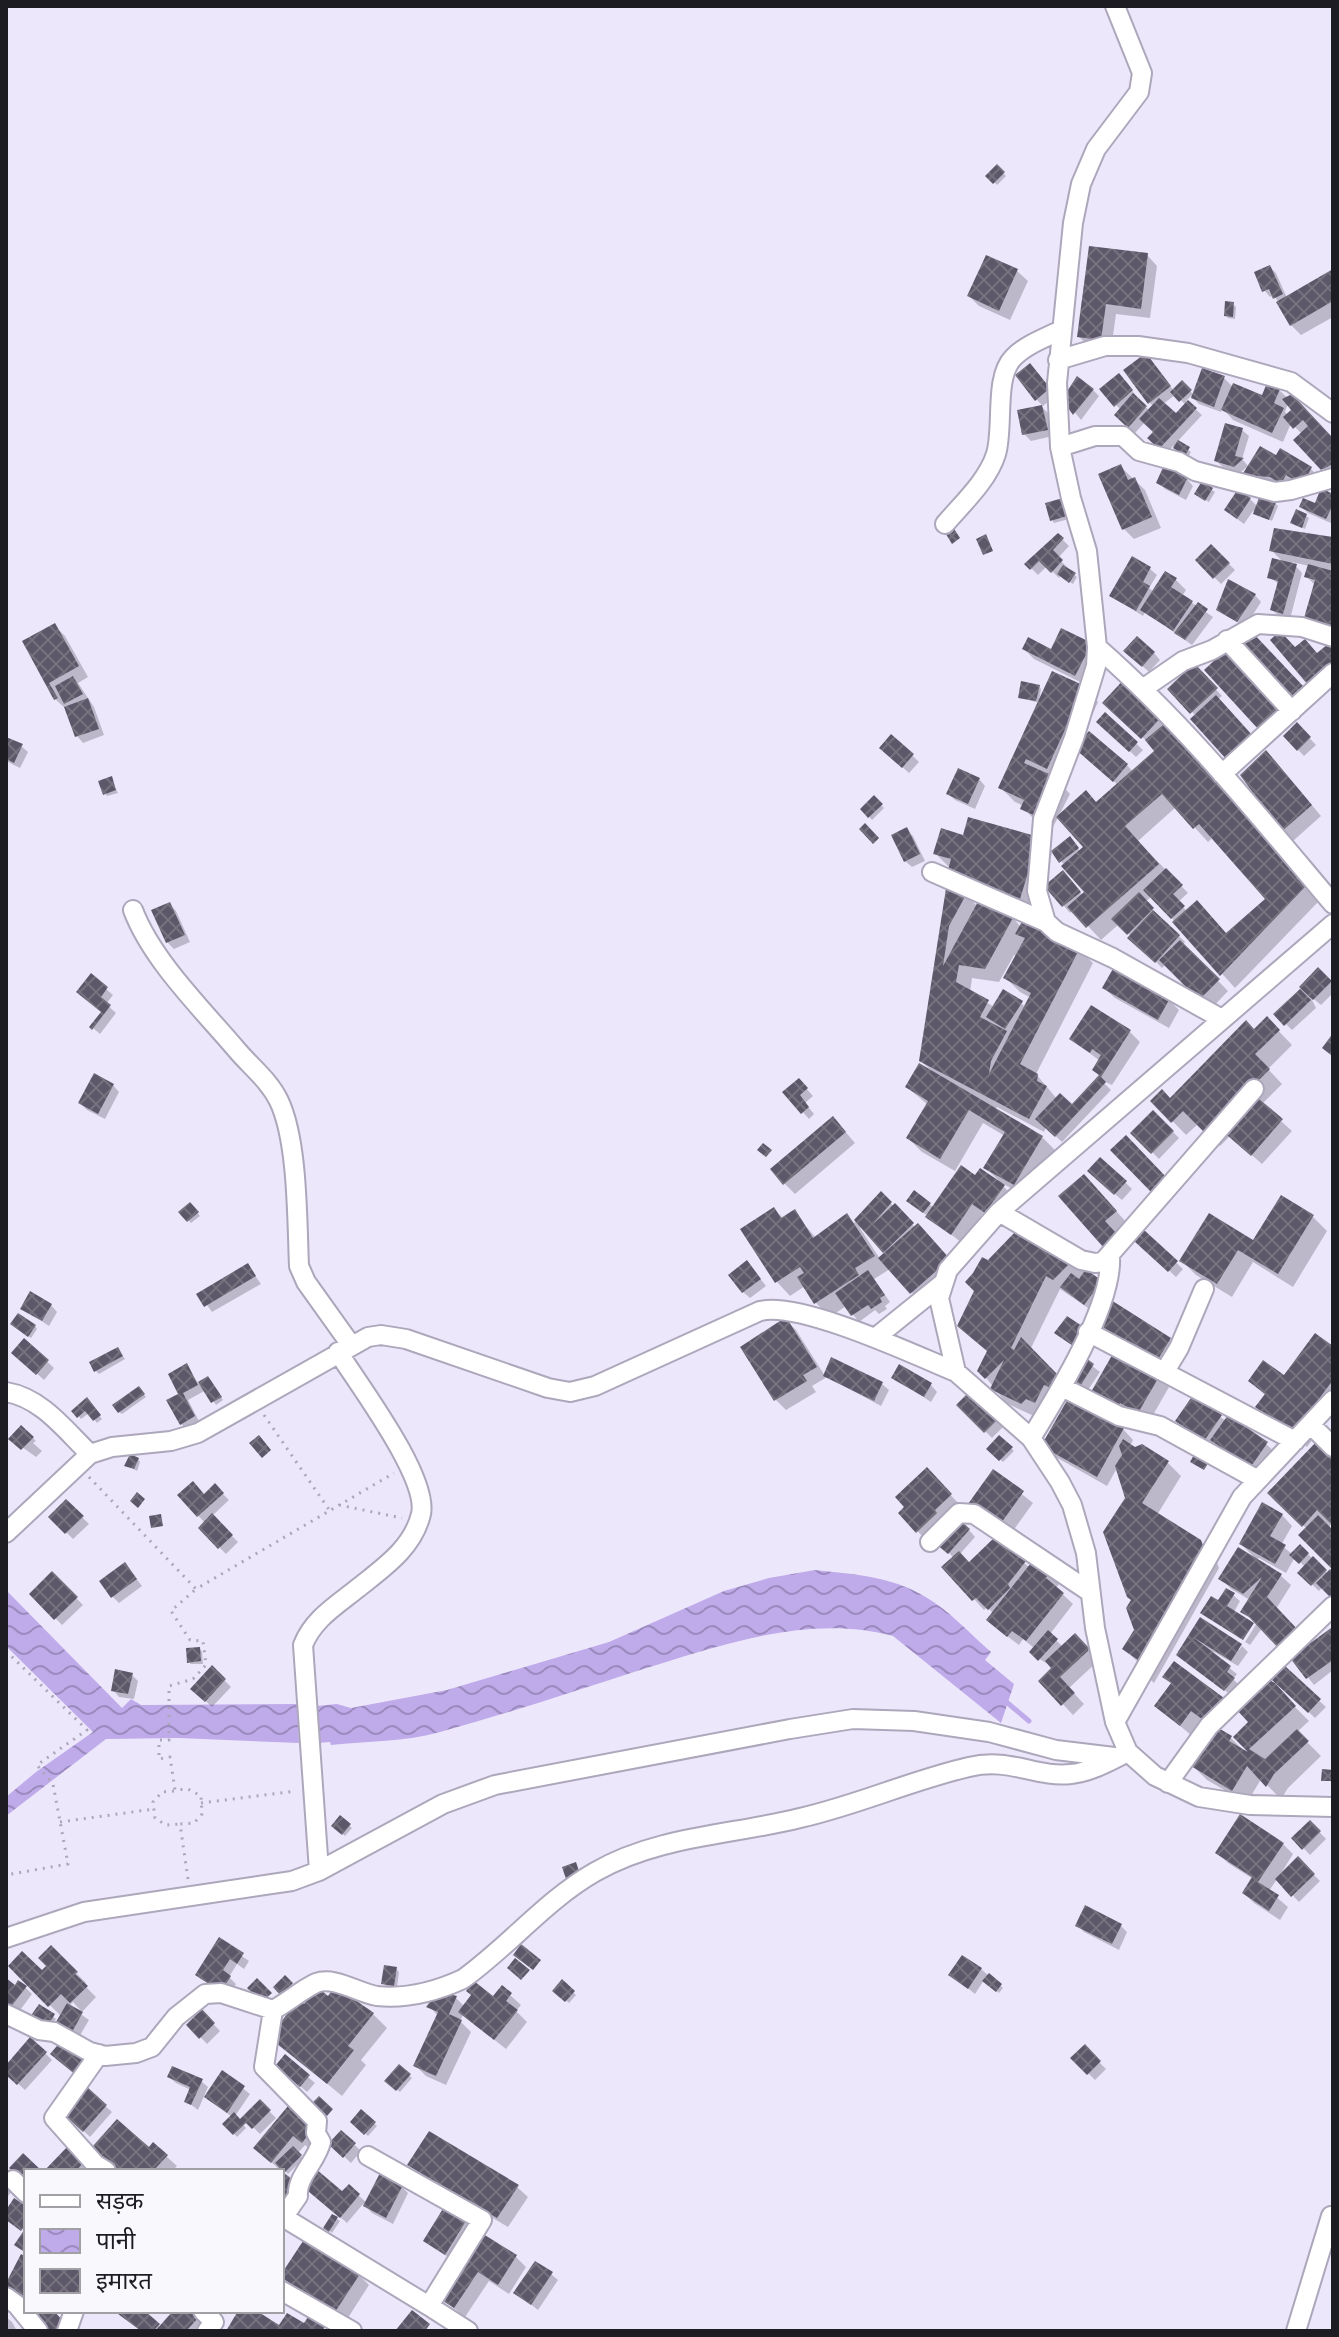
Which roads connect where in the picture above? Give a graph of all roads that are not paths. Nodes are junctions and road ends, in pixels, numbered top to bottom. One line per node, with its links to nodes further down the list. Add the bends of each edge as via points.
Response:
1 (1115, 6): 2 (street, via 1142,73 1139,92 1096,149 1081,184)
2 (1061, 330): 3 (street); 7 (street, via 1011,359 1004,373 997,452 990,469)
3 (1058, 360): 4 (street, via 1105,346 1188,353 1291,382); 5 (street)
4 (1333, 413)
5 (1060, 447): 6 (street, via 1095,436 1123,436 1139,451 1275,492); 10 (street, via 1087,551)
6 (1333, 478)
7 (945, 524)
8 (1333, 637): 9 (street, via 1302,627 1258,624)
9 (1227, 640): 12 (street); 13 (street)
10 (1097, 647): 12 (street); 18 (street, via 1087,695 1043,819 1037,891)
11 (1333, 673): 13 (street)
12 (1144, 688): 14 (street)
13 (1292, 711): 14 (street)
14 (1222, 774): 16 (street)
15 (932, 872): 18 (street)
16 (1333, 904)
17 (133, 910): 28 (street, via 163,962 280,1102 289,1138 299,1266)
18 (1046, 922): 20 (street)
19 (1333, 924): 20 (street)
20 (1222, 1019): 22 (street)
21 (1254, 1089): 23 (street)
22 (999, 1212): 23 (street, via 1081,1260 1095,1263); 24 (street, via 957,1258)
23 (1110, 1257): 26 (street, via 1111,1273)
24 (942, 1284): 27 (street); 30 (street, via 940,1312)
25 (1204, 1289): 29 (street)
26 (1088, 1332): 29 (street); 31 (street)
27 (875, 1338): 28 (street, via 791,1310 770,1309 595,1386 570,1392 394,1335 368,1337); 30 (street)
28 (344, 1348): 38 (street, via 214,1426 185,1437 112,1447); 48 (street, via 409,1464 422,1496 422,1513 404,1549 308,1632 302,1658)
29 (1165, 1371): 36 (street)
30 (956, 1372): 35 (street)
31 (1062, 1387): 35 (street); 39 (street, via 1119,1416 1160,1426)
32 (6, 1392): 38 (street, via 39,1405)
33 (1333, 1400): 34 (street)
34 (1311, 1425): 36 (street); 37 (street)
35 (1031, 1438): 42 (street, via 1060,1482 1080,1527)
36 (1295, 1441): 39 (street)
37 (1333, 1447)
38 (84, 1460): 40 (street)
39 (1258, 1480): 44 (street, via 1227,1521)
40 (6, 1533)
41 (930, 1542): 42 (street, via 959,1513 974,1514)
42 (1090, 1592): 44 (street)
43 (1333, 1606): 46 (street, via 1209,1726)
44 (1115, 1722): 45 (street)
45 (1122, 1755): 46 (street); 48 (street, via 1056,1750 953,1726 853,1719 495,1785 423,1814); 50 (street, via 1069,1774 1011,1764 971,1766 802,1818 640,1852 594,1872 486,1962 445,1987 378,1996 329,1981 316,1983)
46 (1168, 1783): 47 (street, via 1221,1802)
47 (1333, 1807)
48 (319, 1871): 49 (street, via 279,1884 84,1912)
49 (6, 1938)
50 (273, 2010): 52 (street, via 221,1993 205,1994 176,2017 152,2047); 55 (street, via 264,2067 317,2121 321,2142)
51 (6, 2014): 52 (street)
52 (99, 2054): 54 (street, via 54,2118)
53 (368, 2156): 60 (street, via 482,2220)
54 (103, 2169)
55 (284, 2215)
56 (1331, 2216): 64 (street)
57 (284, 2219): 60 (street)
58 (284, 2292): 62 (street)
59 (6, 2297): 61 (street)
60 (429, 2306): 63 (street)
61 (38, 2331)
62 (352, 2331)
63 (468, 2331)
64 (1296, 2331)

